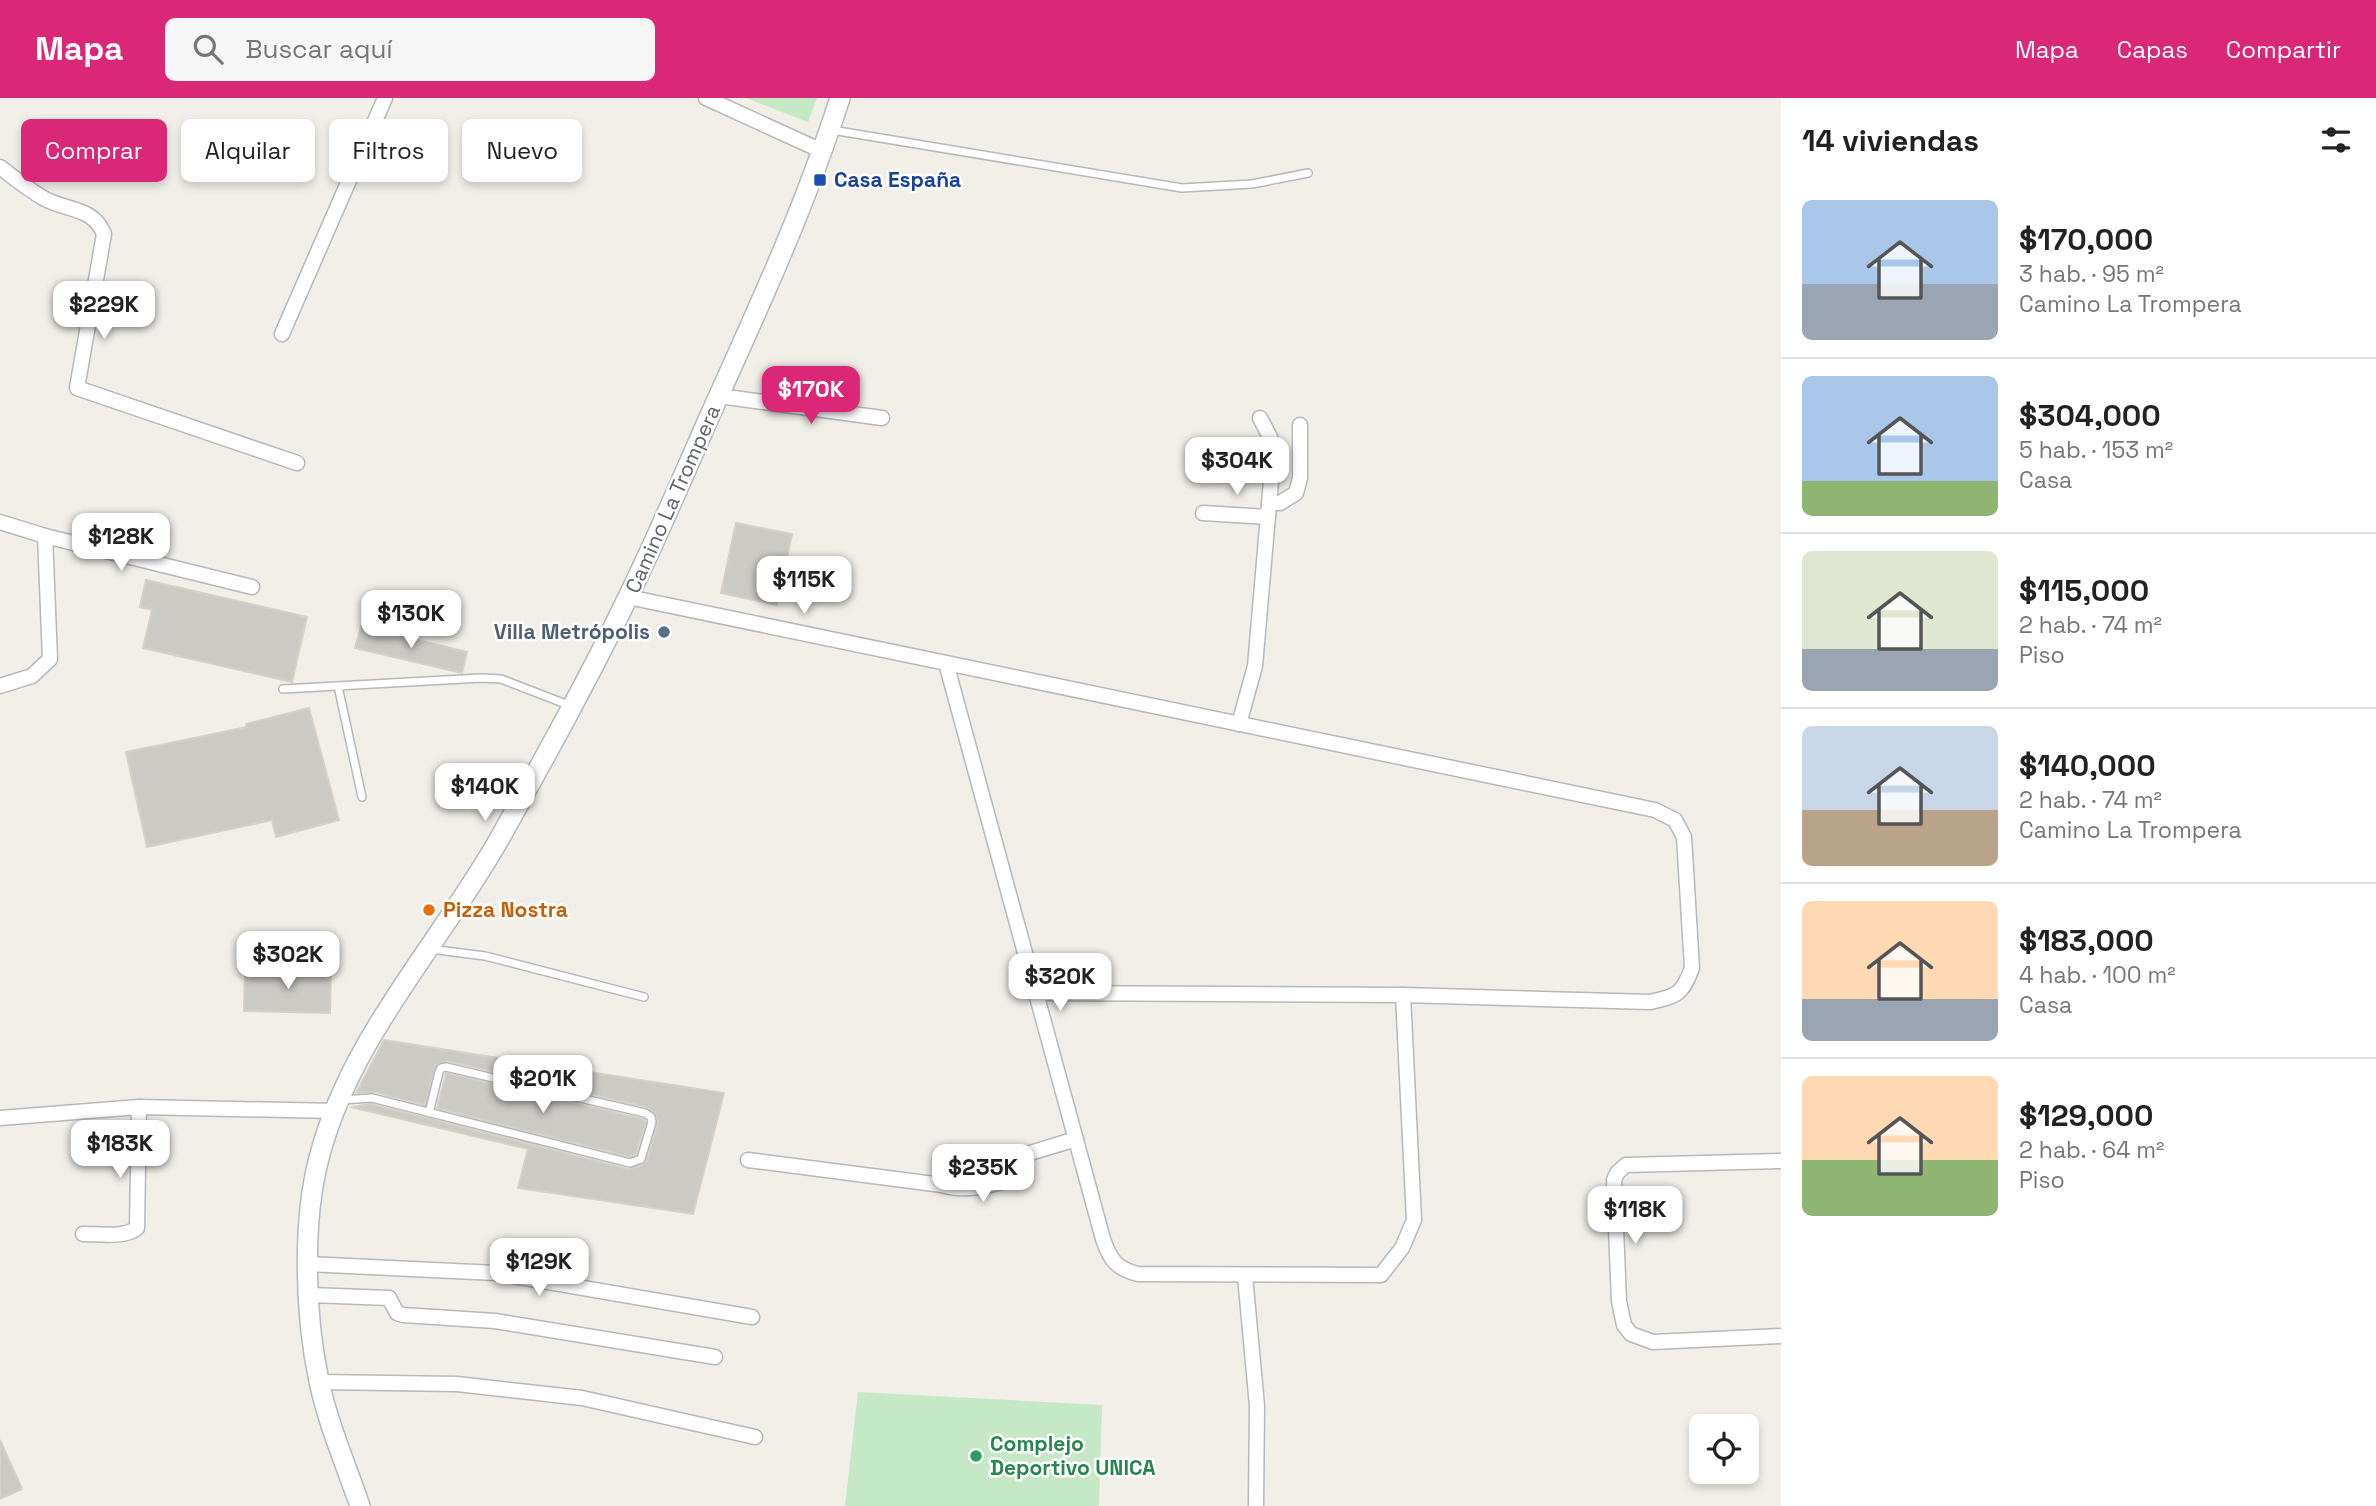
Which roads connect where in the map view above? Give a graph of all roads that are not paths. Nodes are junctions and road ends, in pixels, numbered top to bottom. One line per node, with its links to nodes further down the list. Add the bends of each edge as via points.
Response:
1 (385, 98): 8 (street)
2 (706, 98): 5 (street)
3 (840, 98): 4 (street, Camino La Trompera)
4 (830, 129): 5 (street, Camino La Trompera); 7 (lane, via 1182,188 1252,184)
5 (822, 151): 9 (street, Camino La Trompera, via 782,257)
6 (0, 167): 13 (street, via 47,200 90,215 104,234 77,388)
7 (1308, 173)
8 (282, 334)
9 (719, 396): 10 (street); 19 (street, Camino La Trompera)
10 (882, 418)
11 (1260, 418): 14 (street, via 1272,448)
12 (1300, 425): 14 (street, via 1296,493)
13 (297, 463)
14 (1268, 510): 15 (street); 25 (street, via 1255,666)
15 (1203, 513)
16 (0, 522): 17 (street)
17 (45, 536): 18 (street); 21 (street, via 50,659 32,676)
18 (252, 587)
19 (628, 597): 20 (street); 24 (street, Camino La Trompera)
20 (946, 663): 25 (street); 28 (street)
21 (0, 686)
22 (338, 686): 23 (lane); 24 (lane, via 501,679); 26 (lane)
23 (283, 689)
24 (572, 706): 27 (street, Camino La Trompera, via 477,878)
25 (1239, 724): 29 (street, via 1655,810 1675,820 1684,837 1692,968 1685,988 1674,997 1650,1002)
26 (362, 797)
27 (430, 948): 30 (lane, via 485,956); 31 (street, Camino La Trompera, via 349,1072)
28 (1037, 993): 29 (street); 35 (street)
29 (1403, 995): 42 (street, via 1414,1220 1402,1248 1381,1275)
30 (643, 997)
31 (337, 1106): 32 (street); 33 (lane, via 372,1098); 41 (street, Camino La Trompera, via 318,1158)
32 (139, 1107): 34 (street); 40 (street, via 137,1228 125,1233)
33 (429, 1113): 33 (lane, via 629,1163 640,1159 652,1122 645,1113 446,1067 439,1072)
34 (0, 1118)
35 (1076, 1139): 39 (street, via 961,1174); 42 (street, via 1114,1264 1138,1275)
36 (748, 1160): 39 (street)
37 (1781, 1161): 45 (street, via 1635,1164 1621,1168 1614,1180 1619,1301 1624,1325 1631,1334 1653,1342)
38 (1024, 1176): 39 (street, via 969,1189)
39 (942, 1185)
40 (83, 1234)
41 (307, 1264): 43 (street, Camino La Trompera); 44 (street, via 496,1273)
42 (1245, 1276): 50 (street, via 1257,1406)
43 (310, 1295): 46 (street, via 389,1298 403,1315 495,1321); 47 (street, Camino La Trompera)
44 (752, 1317)
45 (1781, 1336)
46 (715, 1357)
47 (319, 1382): 48 (street, via 457,1384 582,1398); 49 (street, Camino La Trompera)
48 (755, 1437)
49 (360, 1506)
50 (1256, 1506)

